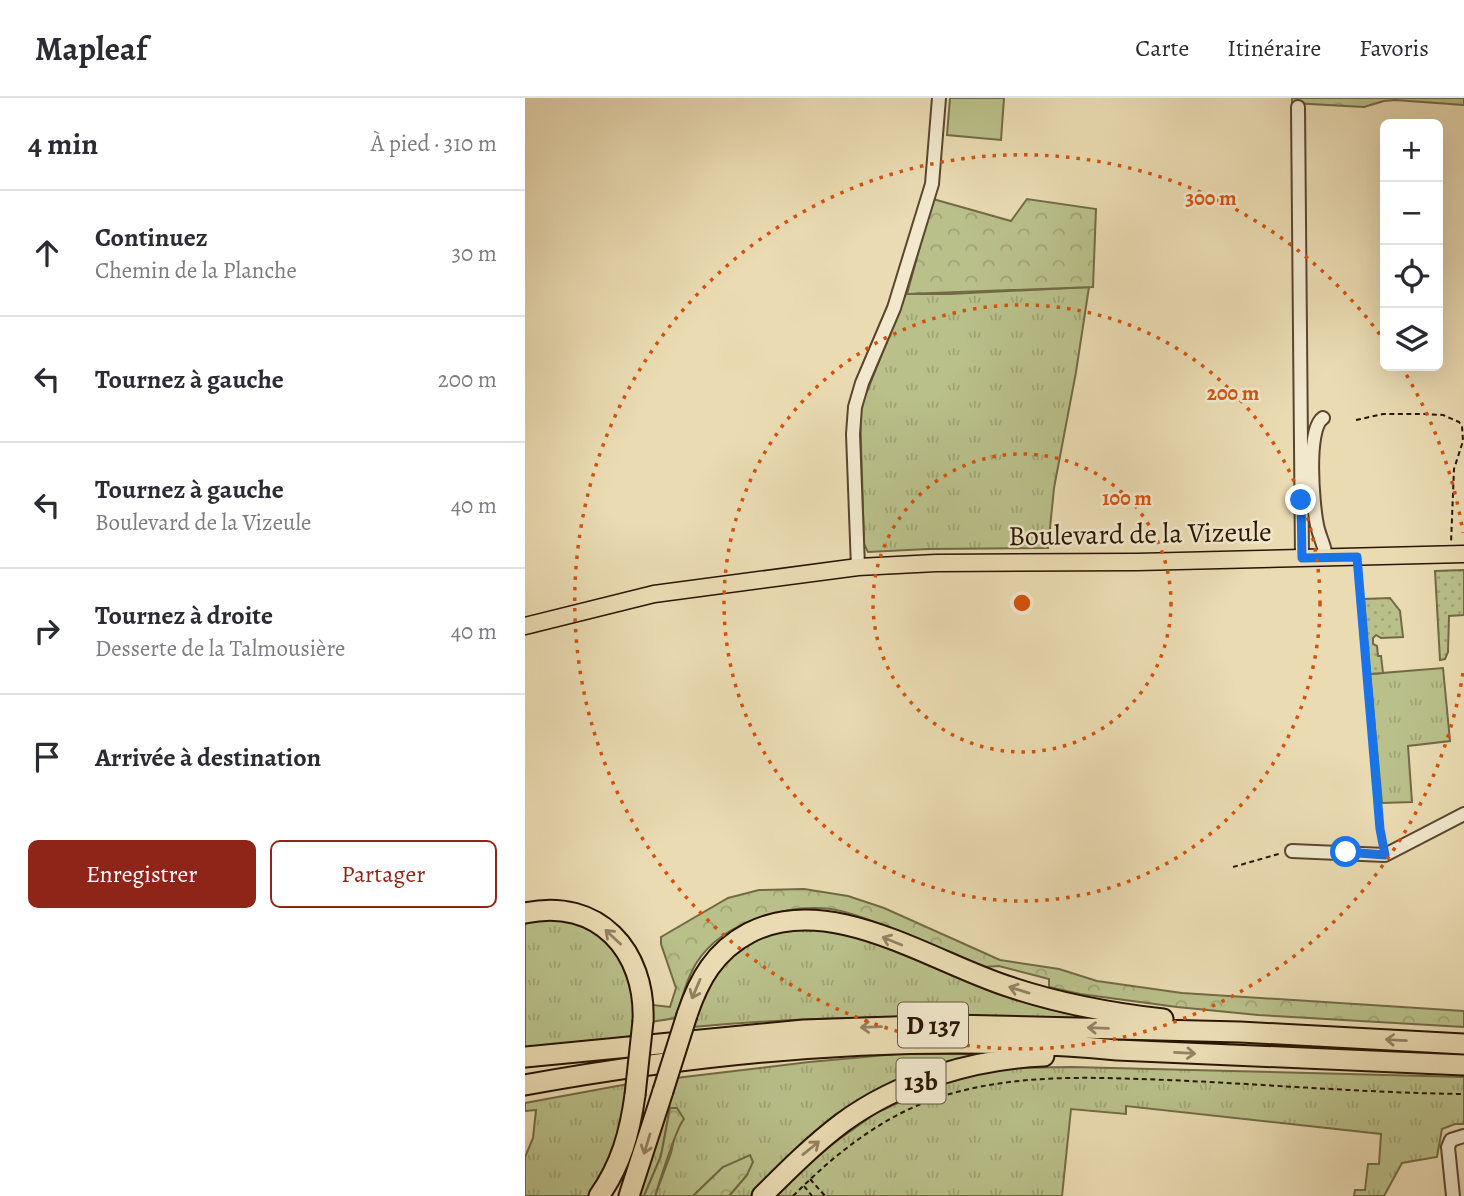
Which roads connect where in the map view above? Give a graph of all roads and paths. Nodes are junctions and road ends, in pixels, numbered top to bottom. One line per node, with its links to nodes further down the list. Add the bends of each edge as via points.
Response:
1 (939, 98): 9 (street, via 932,184 900,289 855,407)
2 (1298, 107): 8 (street)
3 (1323, 418): 6 (street, via 1315,426 1312,487)
4 (1356, 420): 5 (path, via 1383,414 1425,414 1459,422 1463,441 1454,469)
5 (1458, 554): 7 (main road, Boulevard de la Vizeule)
6 (1326, 557): 7 (main road, Boulevard de la Vizeule); 8 (main road, Boulevard de la Vizeule)
7 (1357, 557): 13 (path)
8 (1302, 558): 9 (main road, Boulevard de la Vizeule)
9 (858, 567): 10 (main road, Boulevard de la Vizeule, via 654,594)
10 (525, 626)
11 (1464, 814): 13 (street)
12 (1292, 851): 13 (street); 14 (path)
13 (1385, 855)
14 (1233, 867)
15 (525, 913): 30 (highway, one-way to 15, bridge, via 624,1149 635,1095 644,1004 639,976 618,940 601,926 557,910)
16 (1240, 1032): 17 (highway, D 137, one-way to 16); 19 (highway, D 137, one-way to 19, via 899,1026 767,1033); 31 (highway, one-way to 31, bridge, via 1058,1001 995,982 859,929 807,919 766,926 729,946 702,977)
17 (1464, 1044)
18 (854, 1046): 20 (highway, D 137, via 1020,1044); 24 (highway, D 137, via 730,1056); 26 (highway, via 607,1080)
19 (628, 1048): 21 (highway); 22 (highway, D 137)
20 (1117, 1050): 23 (highway, D 137, one-way to 23); 32 (highway, 13b, one-way to 20, via 841,1124 912,1085 983,1063)
21 (525, 1057)
22 (525, 1065)
23 (1464, 1065)
24 (525, 1085)
25 (1464, 1094): 28 (path, via 1112,1078 1017,1079 958,1091 900,1113 860,1137)
26 (525, 1097)
27 (1464, 1136): 36 (street, via 1451,1140 1448,1147)
28 (810, 1179): 29 (path); 35 (path)
29 (803, 1186): 33 (path); 34 (path)
30 (599, 1196)
31 (629, 1196)
32 (762, 1196)
33 (793, 1196)
34 (812, 1196)
35 (825, 1196)
36 (1453, 1196)

